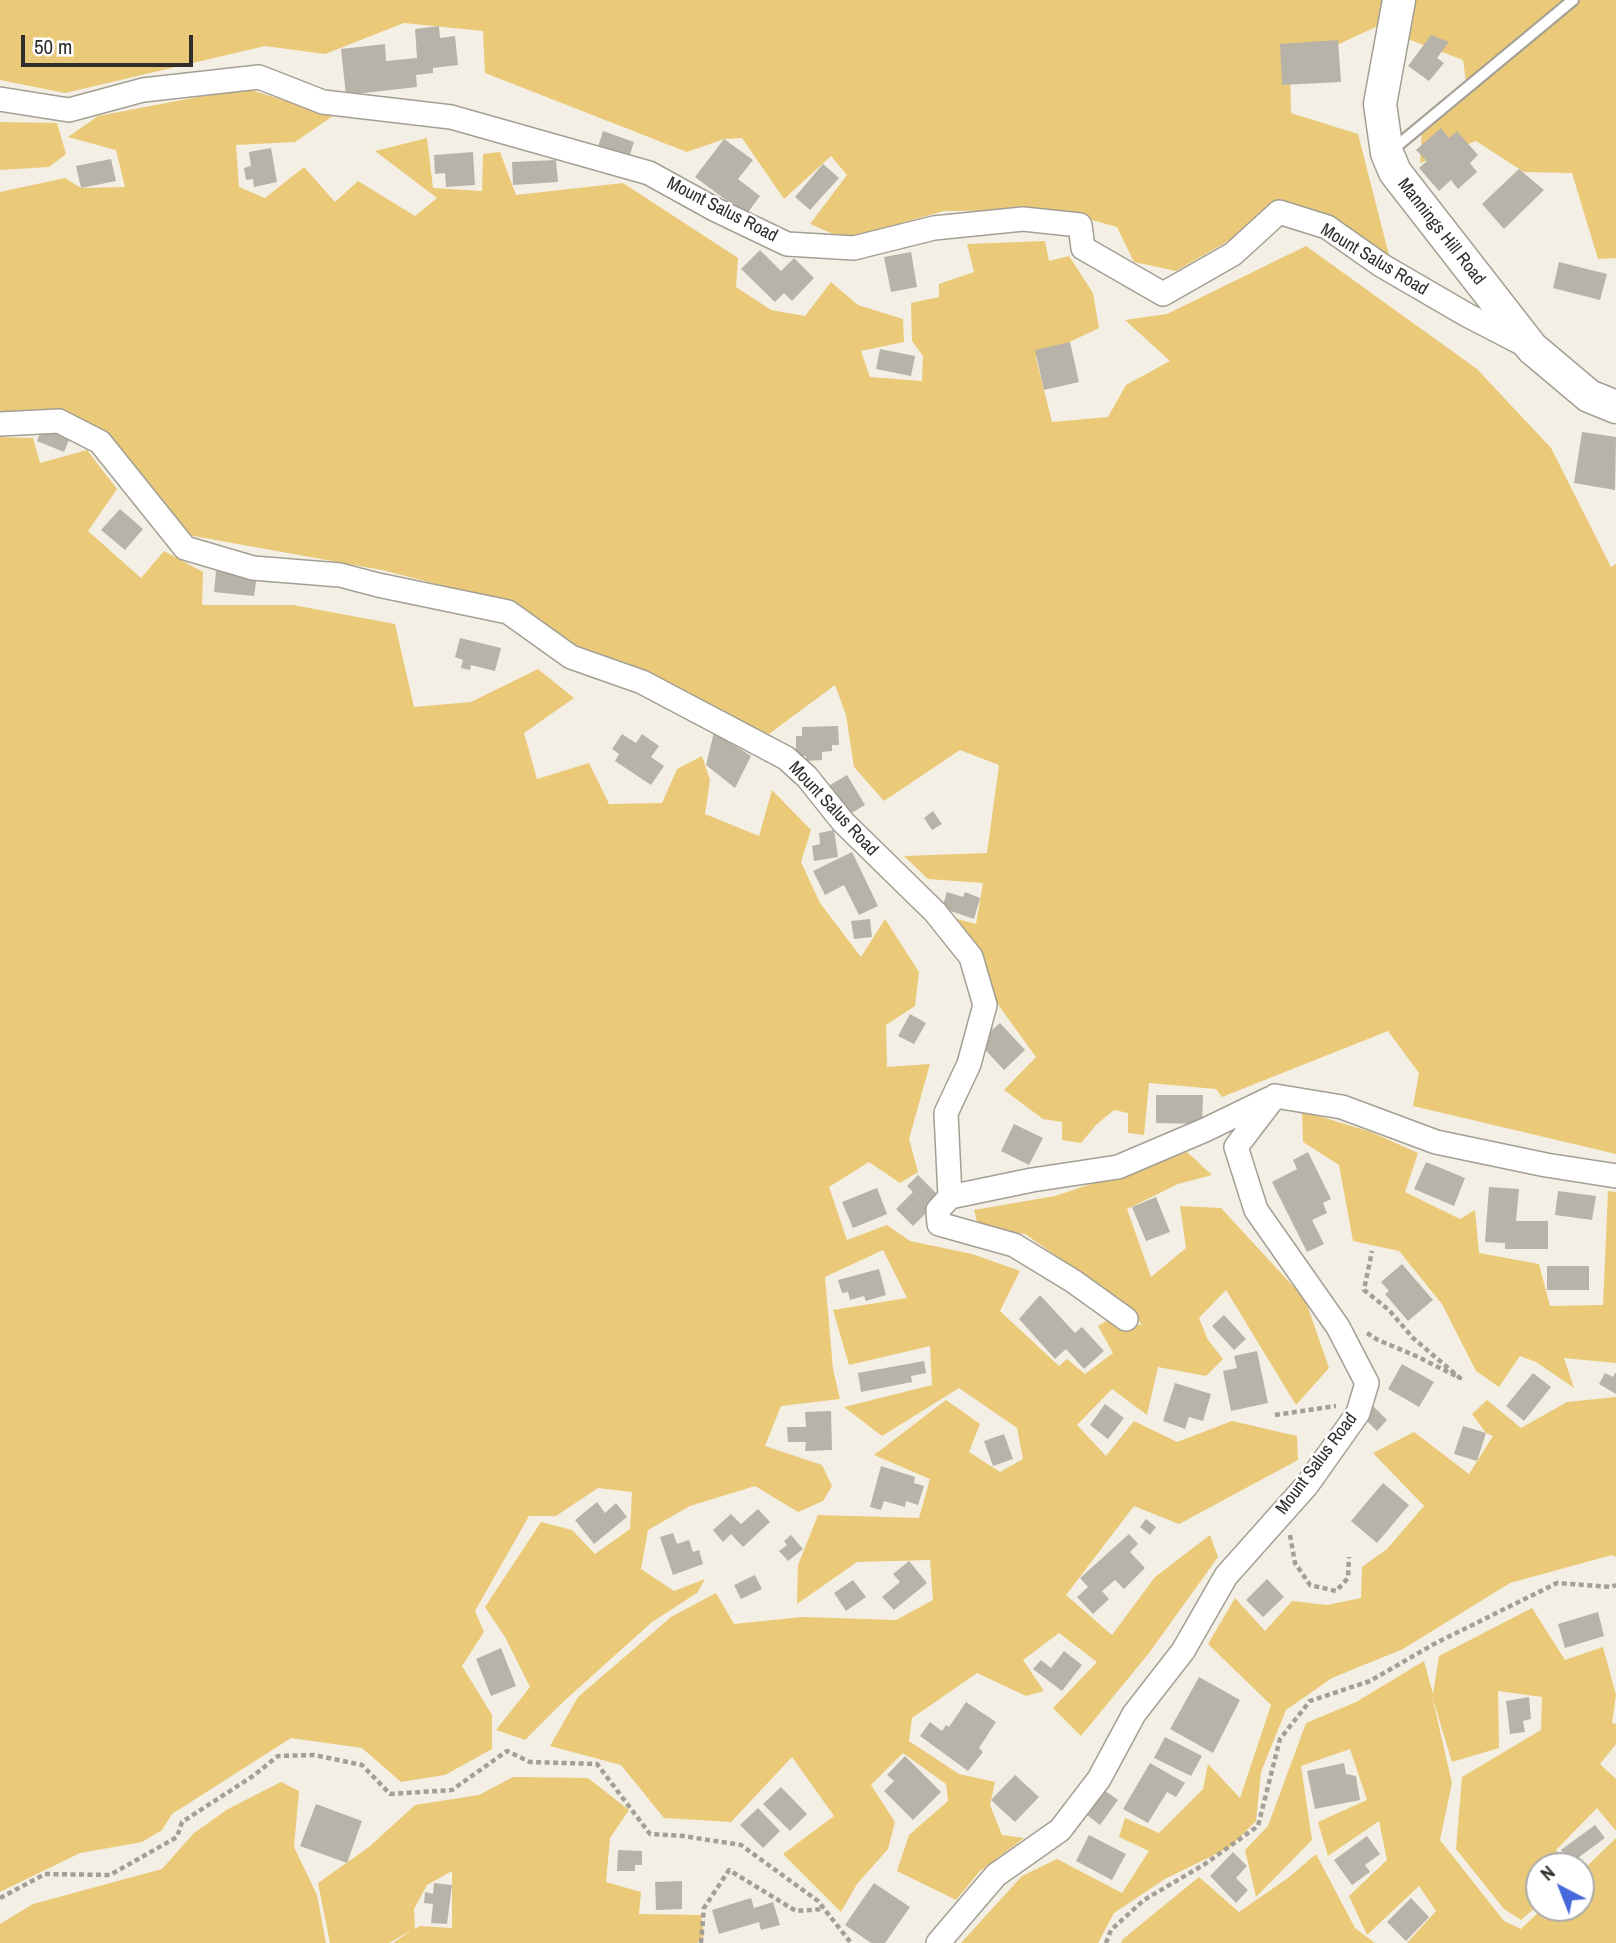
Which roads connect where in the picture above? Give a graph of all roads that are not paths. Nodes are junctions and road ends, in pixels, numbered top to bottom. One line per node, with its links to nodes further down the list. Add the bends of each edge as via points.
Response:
1 (1399, 0): 4 (main road, Mannings Hill Road, via 1380,104)
2 (1573, 0): 4 (lane)
3 (0, 99): 5 (street, Mount Salus Road, via 69,110 143,90 259,77 323,102 451,117 649,173 787,244 854,248 934,228 1023,219 1080,225 1083,248 1163,293 1233,254 1279,212 1327,228 1467,316)
4 (1387, 153): 5 (main road, Mannings Hill Road, via 1395,172)
5 (1532, 348): 6 (main road, Mannings Hill Road, via 1590,396)
6 (1616, 407)
7 (0, 424): 10 (street, Mount Salus Road, via 59,421 100,442 185,548 253,568 340,575 508,612 571,657 642,682 786,758 934,912 971,957 985,1005 969,1064 946,1113)
8 (1275, 1097): 9 (street, via 1342,1107 1436,1142); 10 (street, via 1118,1167); 12 (street, Mount Salus Road, via 1236,1147 1256,1210 1338,1327 1367,1383 1358,1413 1307,1485 1226,1576 1183,1651 1134,1714 1099,1779 1060,1830 996,1875)
9 (1616, 1176)
10 (950, 1197): 11 (street, Mount Salus Road, via 938,1210 939,1224 1014,1245)
11 (1126, 1319)
12 (938, 1943)

